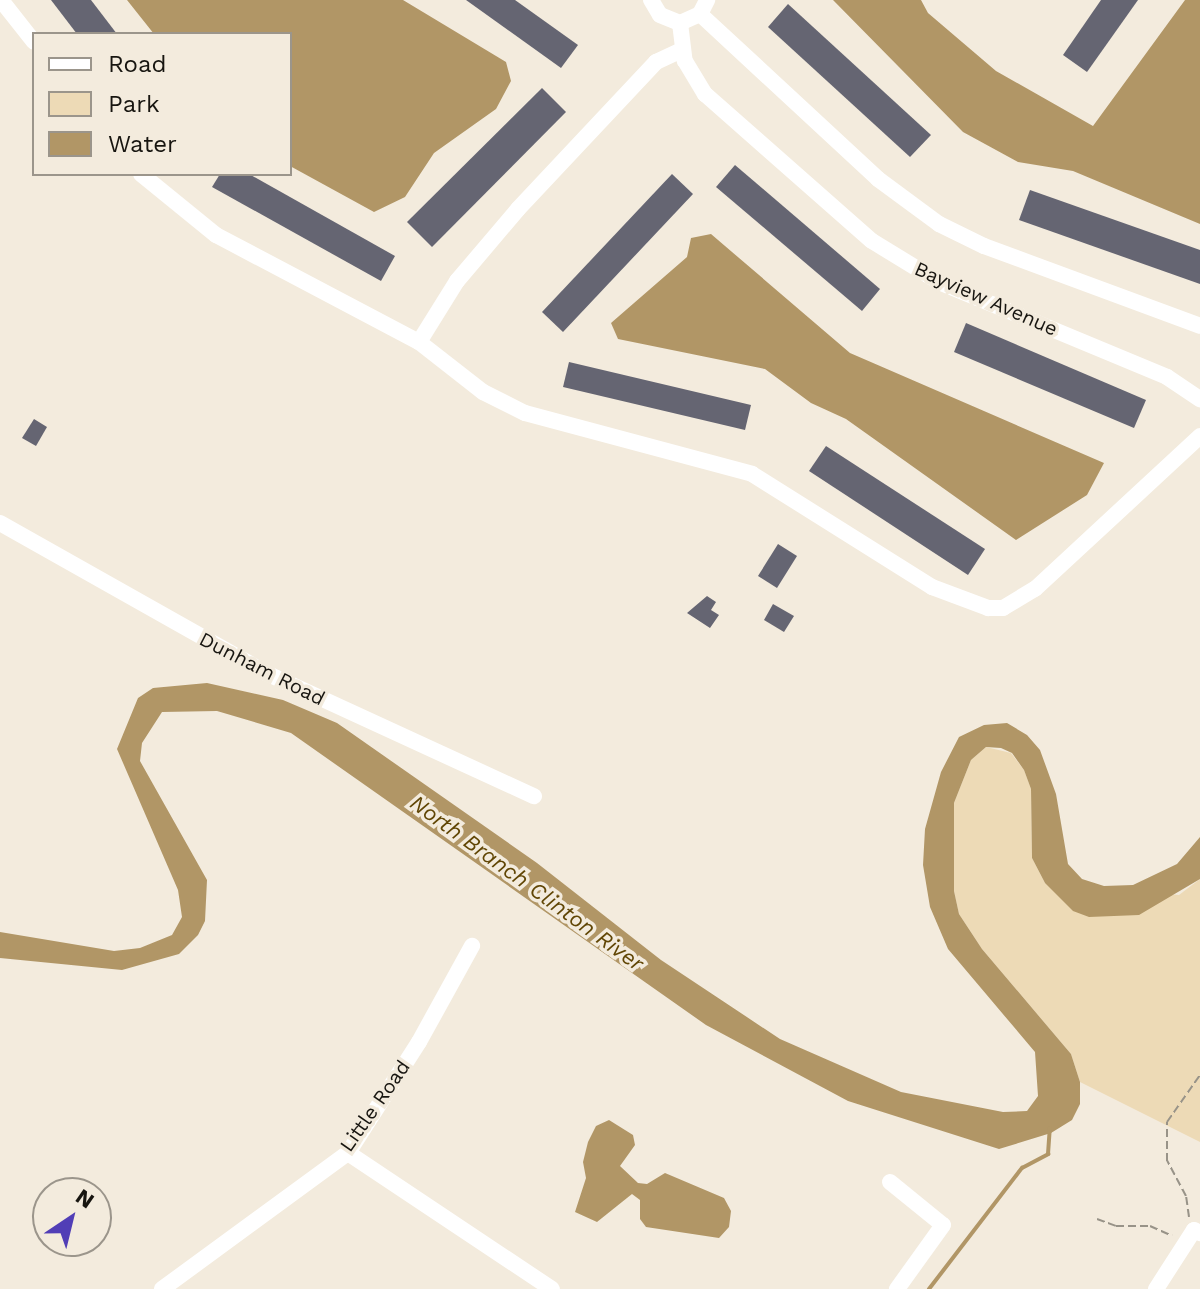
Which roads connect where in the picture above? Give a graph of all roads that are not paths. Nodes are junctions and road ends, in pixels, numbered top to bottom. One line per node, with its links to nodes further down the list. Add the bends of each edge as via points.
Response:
1 (1, 0): 5 (street)
2 (651, 0): 4 (street, via 660,15)
3 (704, 7): 4 (street); 8 (street, via 878,179 939,224)
4 (680, 23): 6 (street, Bayview Avenue)
5 (32, 39)
6 (682, 50): 9 (street, via 656,62 518,209 451,288); 10 (street, Bayview Avenue, via 699,87 721,110 891,254 939,282 1167,377)
7 (143, 176): 9 (street, via 216,235)
8 (1200, 326)
9 (419, 342): 11 (street, via 483,392 525,413 752,474 932,587 988,608 1003,608 1042,584 1125,500)
10 (1200, 399)
11 (1200, 436)
12 (0, 523): 13 (street, Dunham Road, via 266,673)
13 (534, 796)
14 (472, 946): 15 (street, Little Road)
15 (348, 1153): 18 (street, Little Road); 19 (street)
16 (890, 1182): 20 (street, via 943,1225)
17 (1193, 1235): 21 (street)
18 (162, 1289)
19 (552, 1289)
20 (897, 1289)
21 (1156, 1289)

